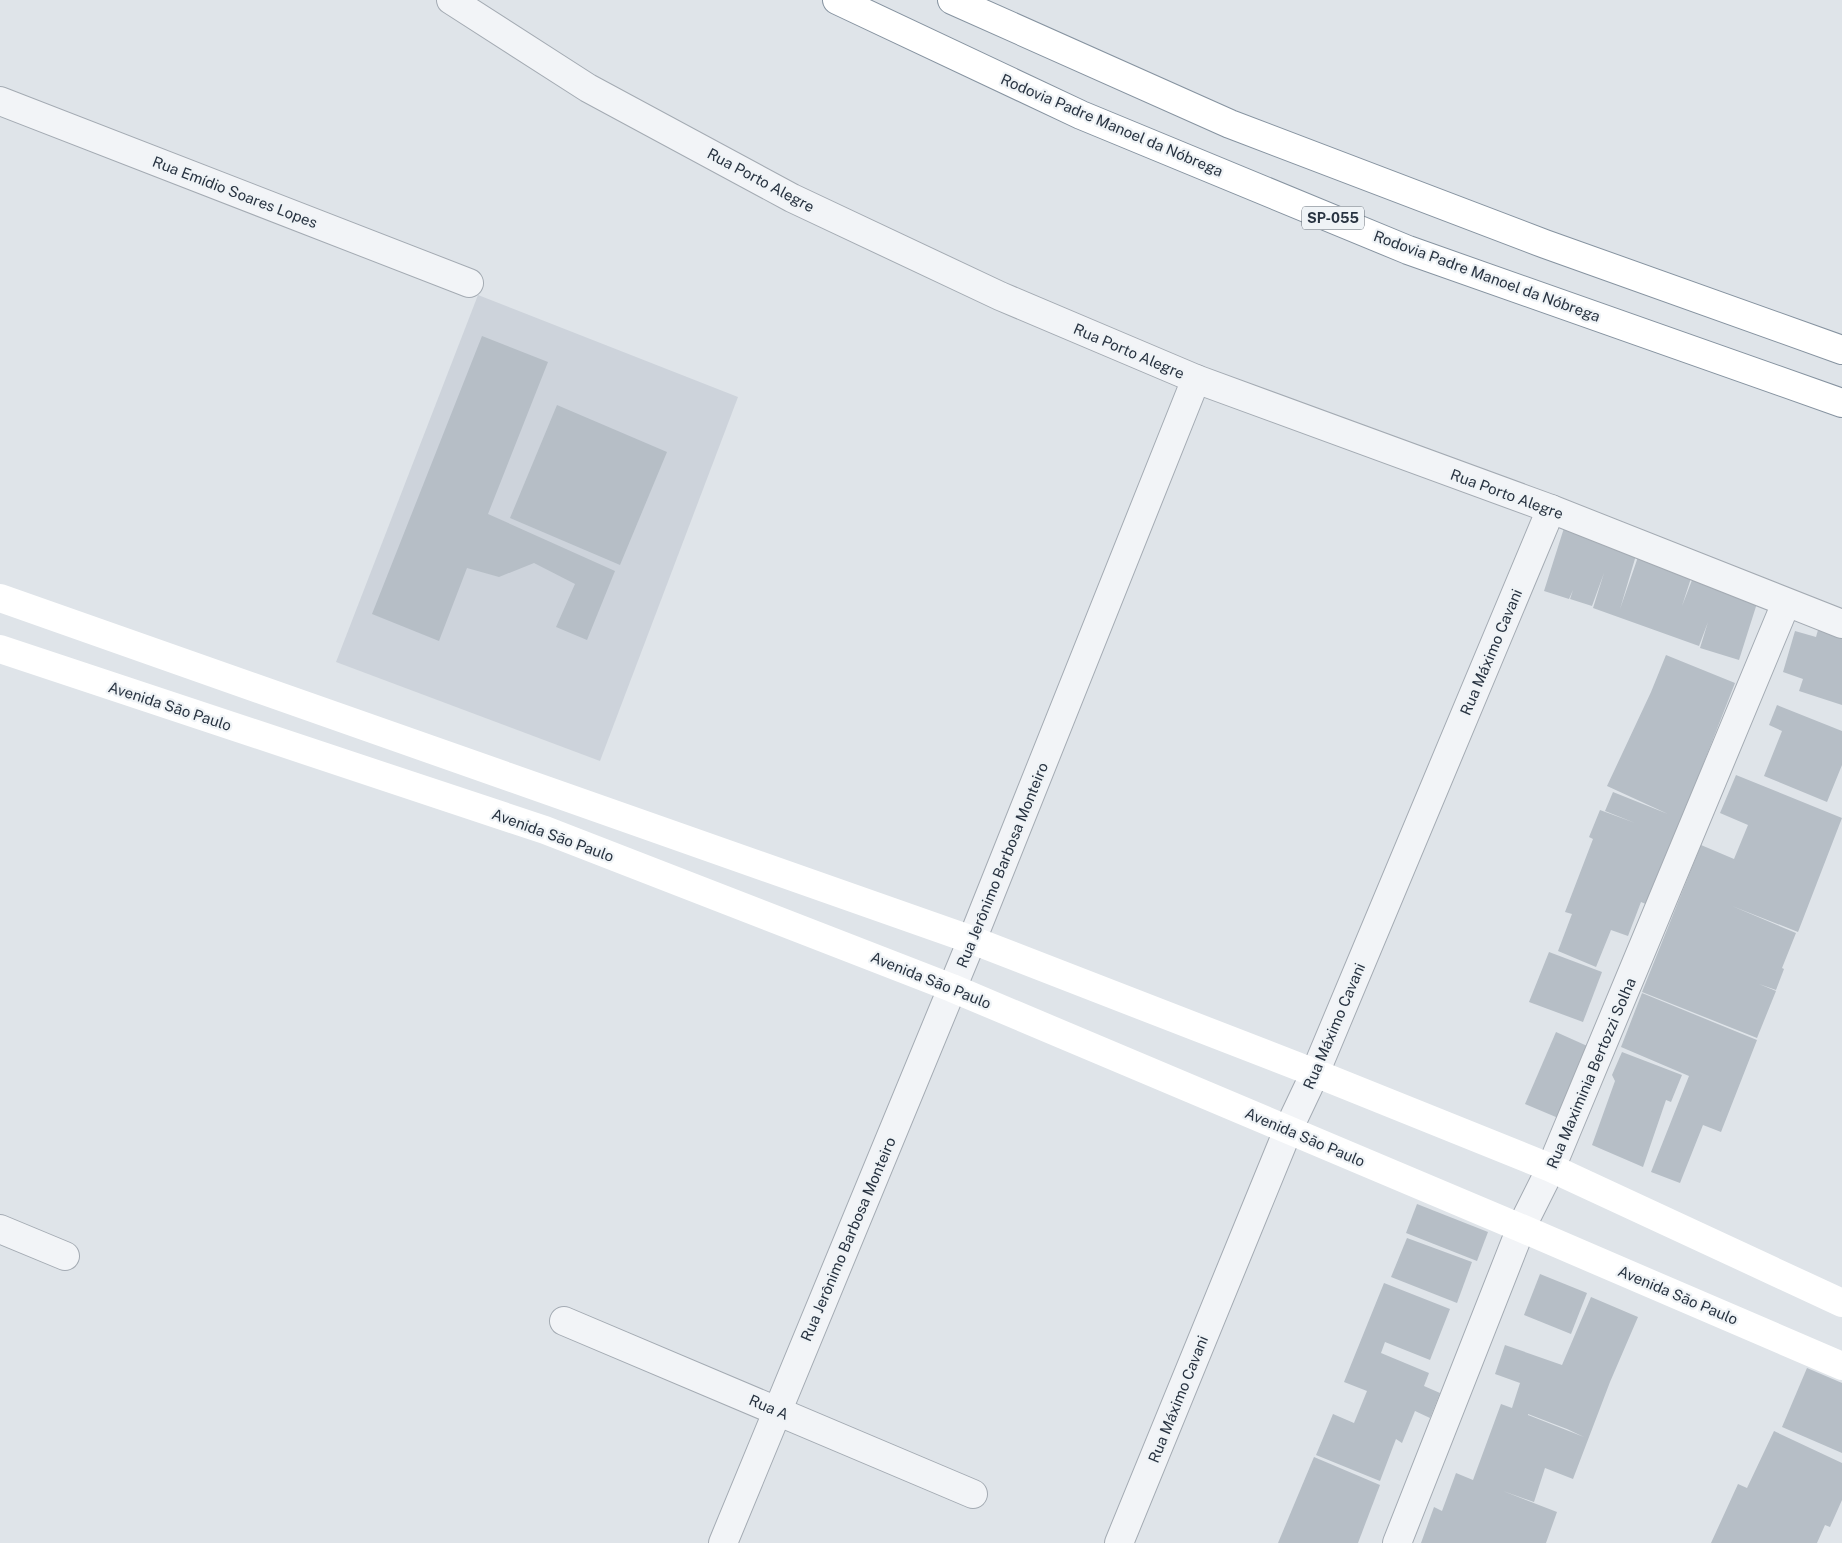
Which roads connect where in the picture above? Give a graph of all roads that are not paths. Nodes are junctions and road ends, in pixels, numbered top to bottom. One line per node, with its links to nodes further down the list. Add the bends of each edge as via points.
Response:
1 (451, 0): 7 (street, Rua Porto Alegre, via 588,88 792,198 1000,296)
2 (837, 0): 8 (main road, Rodovia Padre Manoel da Nóbrega / SP-055, via 1081,114 1408,250)
3 (952, 0): 6 (main road, via 1230,124 1545,244)
4 (0, 101): 5 (street, Rua Emídio Soares Lopes)
5 (469, 283)
6 (1842, 350)
7 (1196, 379): 9 (street, Rua Porto Alegre); 14 (street, Rua Jerônimo Barbosa Monteiro)
8 (1842, 403)
9 (1551, 509): 11 (street, Rua Porto Alegre); 16 (street, Rua Máximo Cavani)
10 (0, 598): 14 (main road)
11 (1786, 603): 12 (street, Rua Porto Alegre); 18 (street, Rua Maximinia Bertozzi Solha)
12 (1842, 624)
13 (0, 649): 15 (main road, Avenida São Paulo, via 545,830)
14 (972, 940): 15 (street, Rua Jerônimo Barbosa Monteiro); 16 (main road)
15 (952, 988): 17 (main road, Avenida São Paulo); 25 (street, Rua Jerônimo Barbosa Monteiro)
16 (1315, 1073): 17 (street, Rua Máximo Cavani); 18 (main road)
17 (1288, 1130): 19 (main road, Avenida São Paulo); 28 (street, Rua Máximo Cavani)
18 (1551, 1168): 19 (street, Rua Maximinia Bertozzi Solha); 22 (main road)
19 (1521, 1228): 24 (main road, Avenida São Paulo); 29 (street, Rua Maximinia Bertozzi Solha)
20 (0, 1229): 21 (street)
21 (65, 1256)
22 (1842, 1303)
23 (564, 1320): 25 (street, Rua A)
24 (1842, 1366)
25 (777, 1410): 26 (street, Rua A); 27 (street, Rua Jerônimo Barbosa Monteiro)
26 (973, 1494)
27 (723, 1543)
28 (1119, 1543)
29 (1397, 1543)

